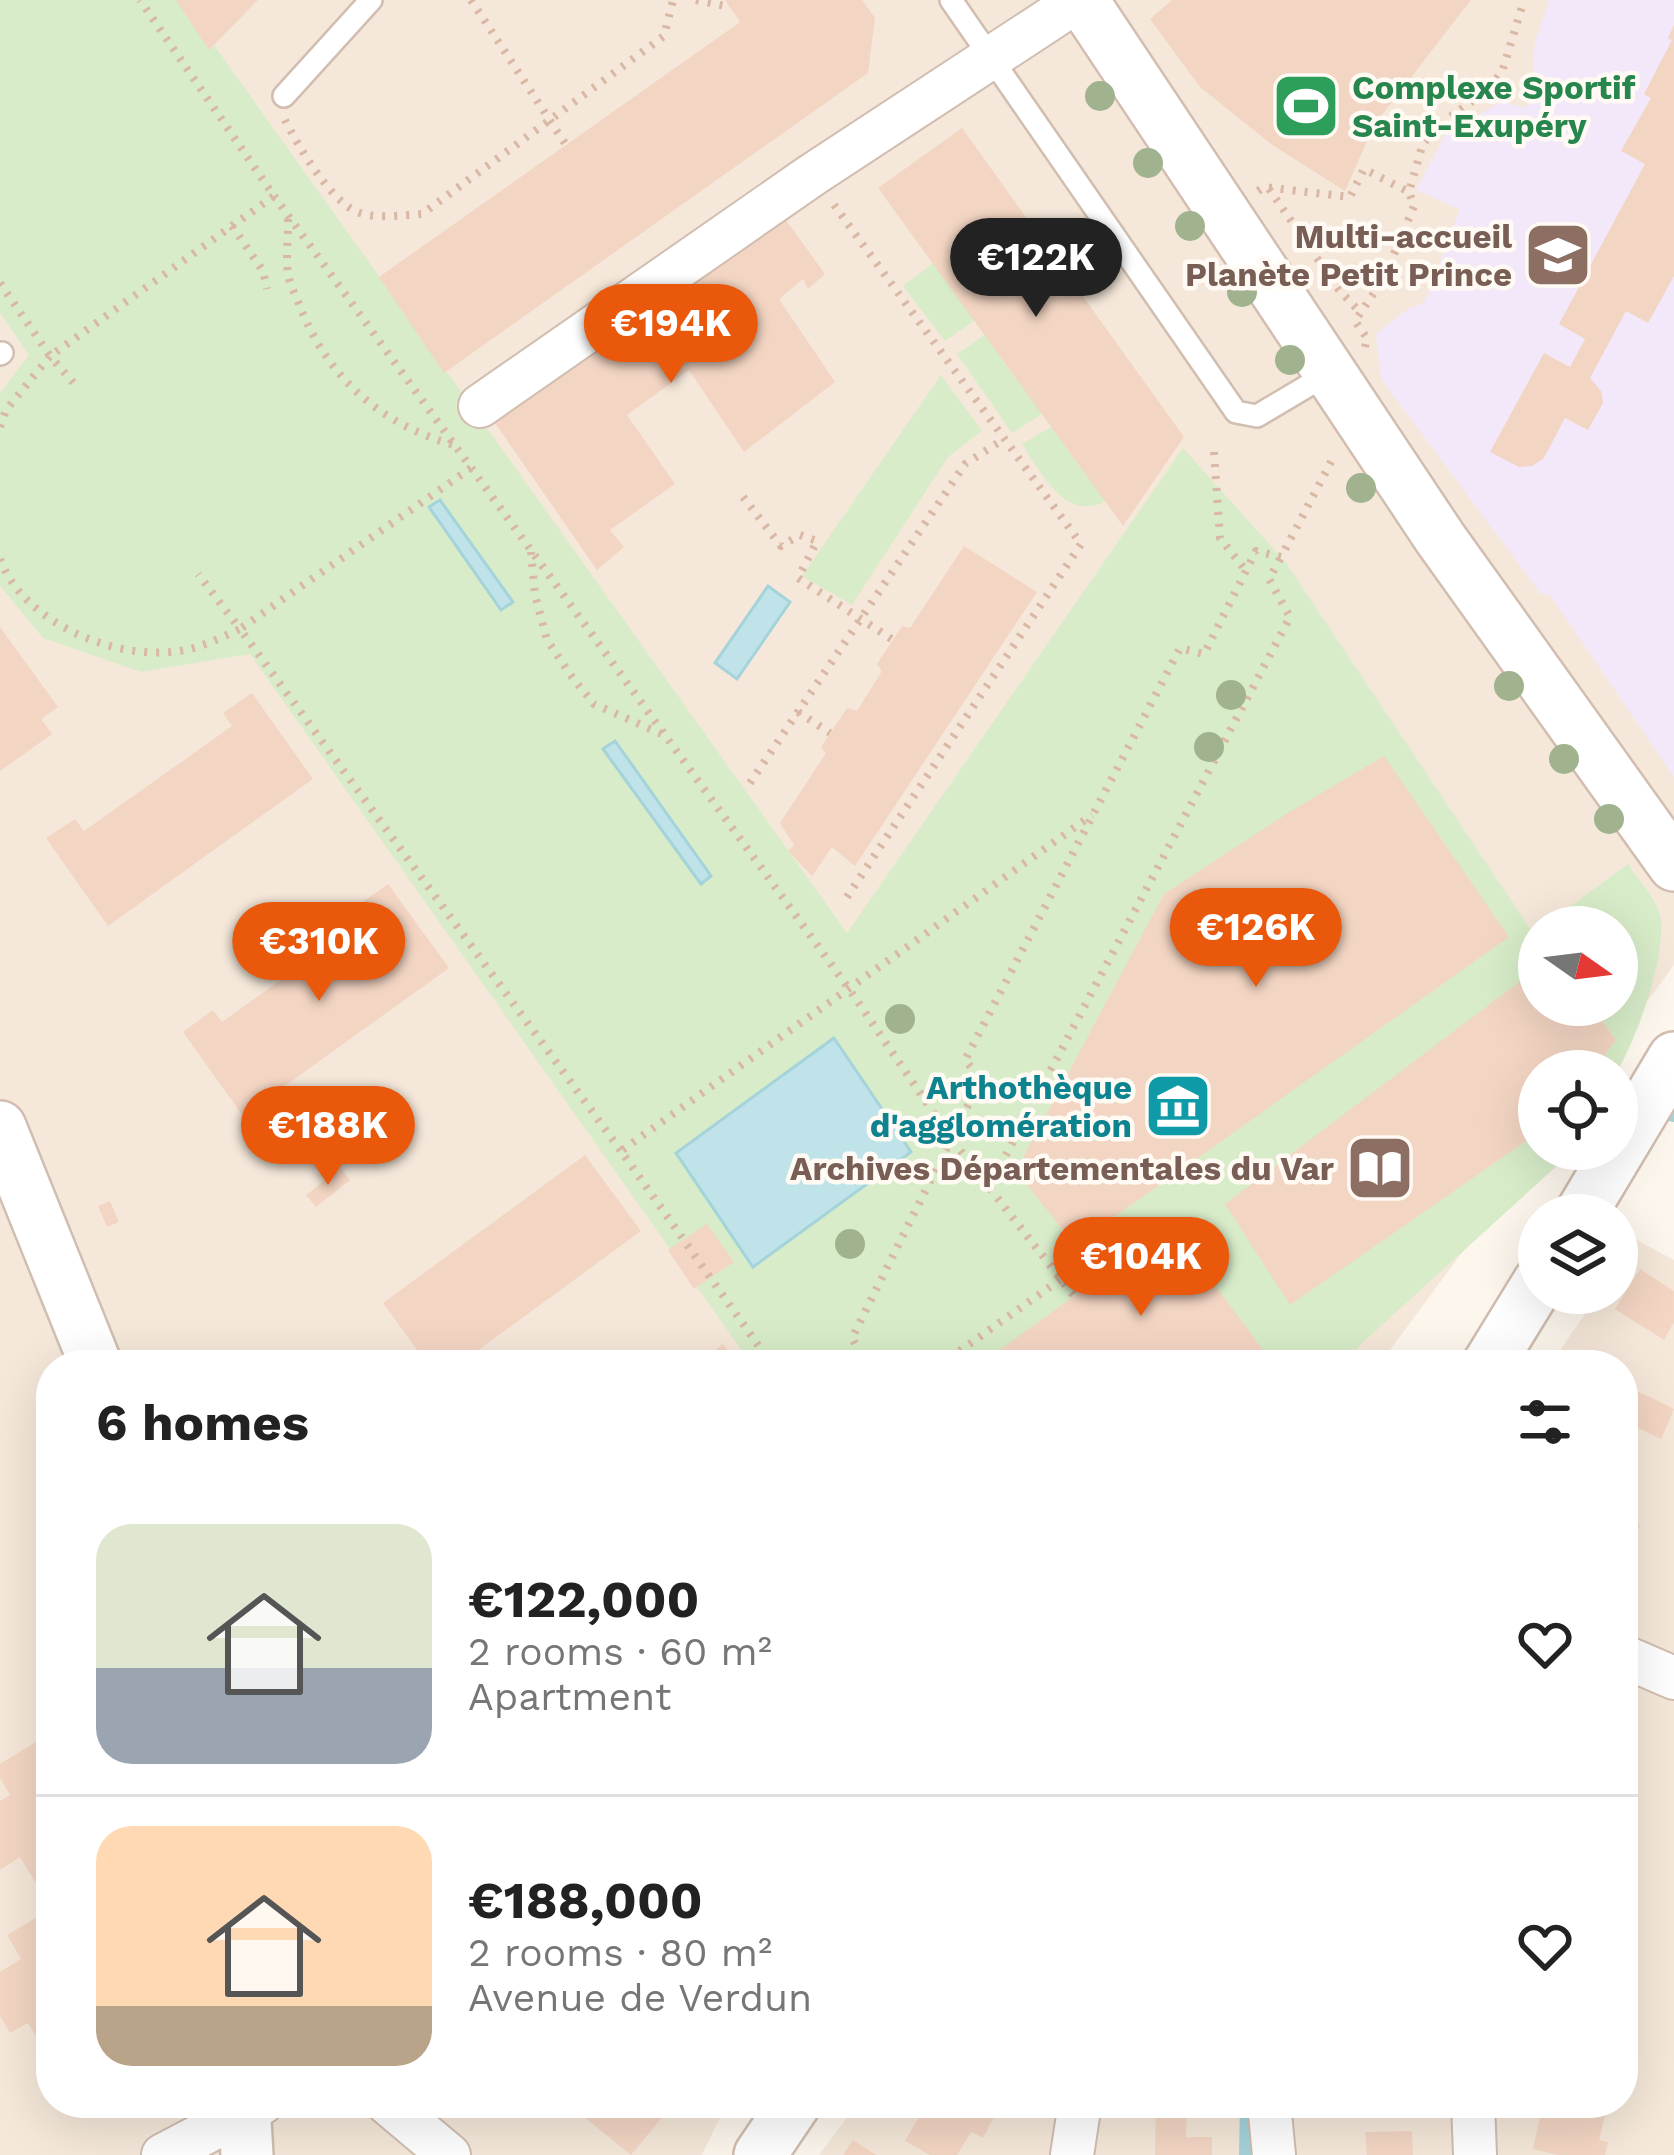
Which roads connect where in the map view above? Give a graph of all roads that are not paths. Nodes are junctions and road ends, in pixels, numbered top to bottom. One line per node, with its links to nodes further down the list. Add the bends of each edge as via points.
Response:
1 (371, 0): 5 (lane)
2 (950, 0): 4 (lane)
3 (1080, 0): 4 (street); 6 (street)
4 (991, 57): 6 (lane, via 1236,412 1257,416); 7 (street)
5 (284, 96)
6 (1331, 372): 8 (street)
7 (480, 406)
8 (1674, 865)
9 (1671, 1071): 11 (street)
10 (0, 1127): 13 (street)
11 (1593, 1194)
12 (1519, 1314): 14 (street)
13 (90, 1350)
14 (1496, 1350)
15 (1638, 1662): 16 (street)
16 (1674, 1678)
17 (405, 2118): 24 (street)
18 (785, 2118): 25 (street)
19 (1078, 2118): 26 (street)
20 (1270, 2118): 27 (street)
21 (1474, 2118): 28 (street)
22 (250, 2119): 23 (street)
23 (163, 2155)
24 (448, 2155)
25 (760, 2155)
26 (1072, 2155)
27 (1274, 2155)
28 (1475, 2155)

